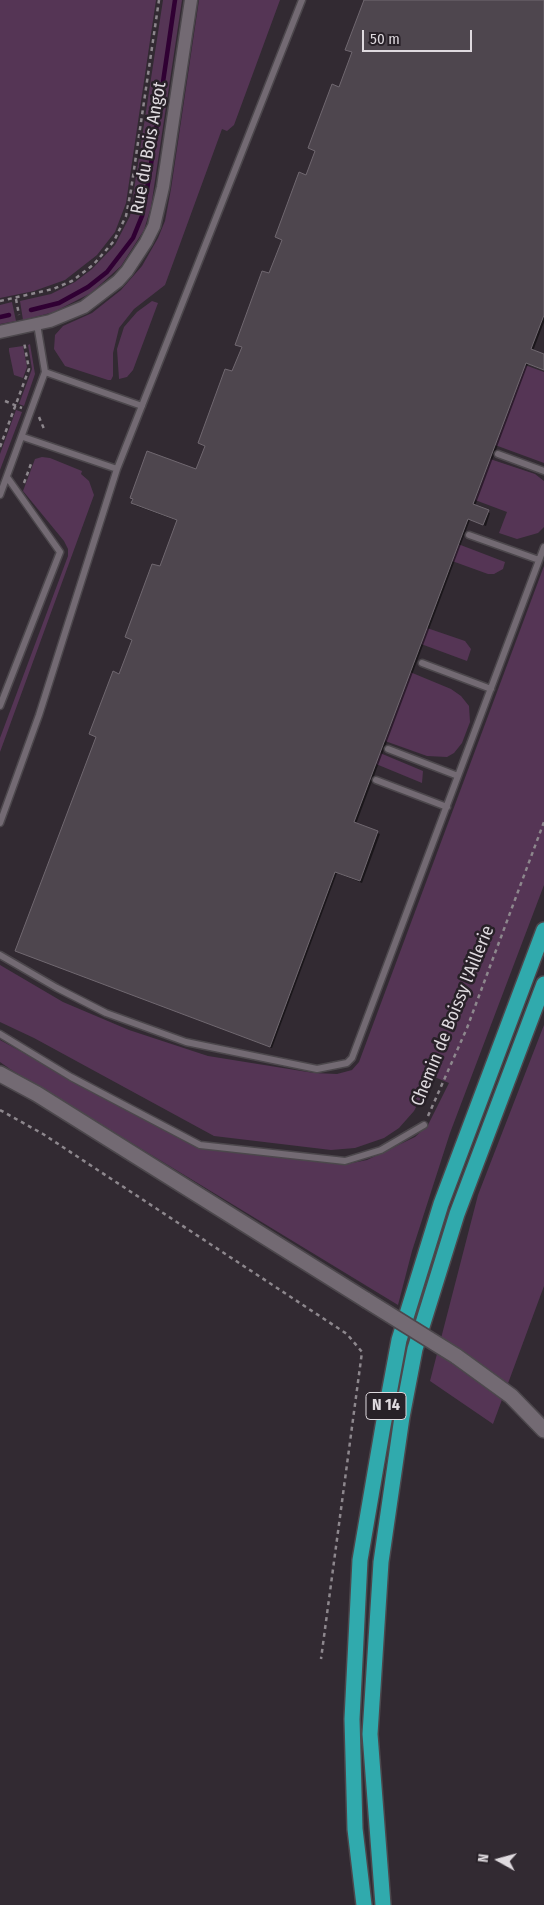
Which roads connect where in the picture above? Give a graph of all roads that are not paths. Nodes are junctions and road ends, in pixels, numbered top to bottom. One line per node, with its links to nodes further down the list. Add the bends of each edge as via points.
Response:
1 (191, 0): 3 (street, Rue du Bois Angot, via 163,187 154,226 127,271 95,299 71,313)
2 (302, 0): 6 (lane)
3 (37, 324): 4 (street, Rue du Bois Angot); 5 (lane)
4 (0, 332)
5 (45, 372): 6 (lane); 7 (lane)
6 (142, 406): 9 (lane)
7 (22, 437): 9 (lane); 11 (lane)
8 (498, 454): 10 (lane)
9 (116, 469): 23 (lane, via 39,714)
10 (544, 471)
11 (7, 477): 12 (lane); 18 (lane, via 60,552)
12 (0, 495)
13 (469, 535): 15 (lane)
14 (544, 548): 15 (lane)
15 (540, 560): 17 (lane)
16 (422, 663): 17 (lane)
17 (491, 689): 20 (lane)
18 (0, 706)
19 (388, 749): 20 (lane)
20 (458, 776): 22 (lane)
21 (376, 780): 22 (lane)
22 (447, 807): 25 (lane, via 352,1058 337,1067 317,1068 253,1057 186,1042 143,1028 57,988)
23 (0, 823)
24 (544, 930): 32 (highway, N 14, via 441,1204 399,1340 386,1407 360,1560 352,1719 355,1829)
25 (0, 955)
26 (544, 984): 31 (highway, N 14, via 457,1214 415,1348)
27 (0, 1034): 29 (lane, Chemin de Boissy l'Aillerie, via 71,1077 200,1145 345,1161 381,1150)
28 (0, 1074): 30 (main road, bridge, via 456,1356 511,1396)
29 (424, 1125)
30 (544, 1430)
31 (381, 1562): 33 (highway, N 14, via 370,1734); 34 (highway, via 380,1766)
32 (364, 1905)
33 (383, 1905)
34 (392, 1905)

